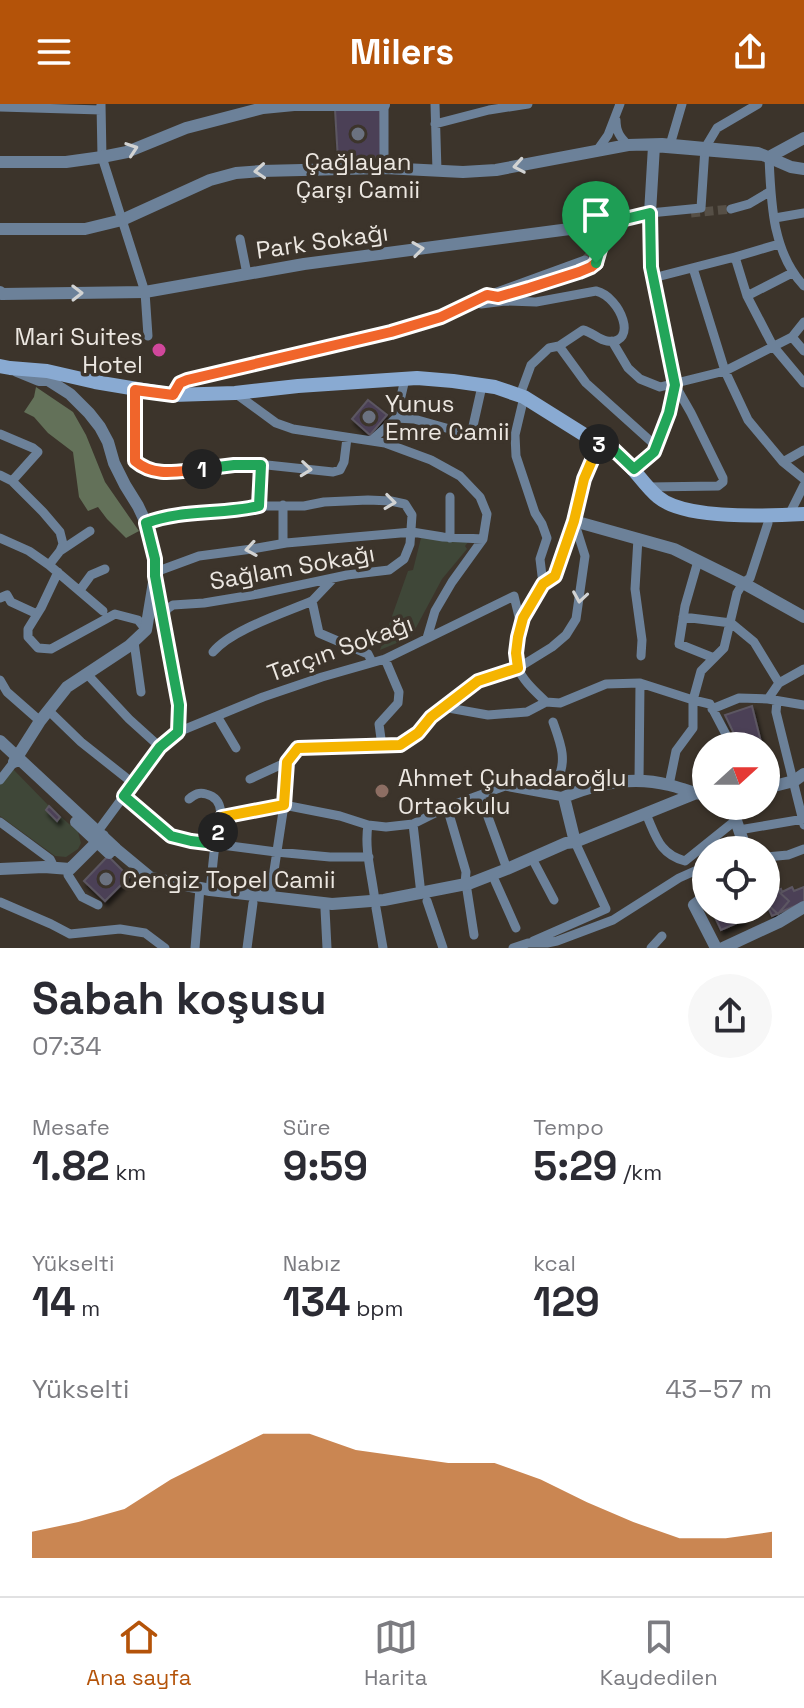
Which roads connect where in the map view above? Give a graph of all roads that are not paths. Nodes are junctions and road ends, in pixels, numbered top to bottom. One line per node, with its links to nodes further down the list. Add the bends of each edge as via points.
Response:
1 (327, 104): 7 (street); 20 (street, one-way to 1, via 263,108)
2 (435, 104): 12 (street)
3 (528, 104): 10 (street)
4 (620, 104): 11 (street)
5 (682, 104): 15 (street)
6 (758, 104): 17 (street, via 717,128)
7 (384, 105): 22 (street)
8 (0, 107): 9 (street)
9 (101, 107): 20 (street)
10 (490, 107): 12 (street)
11 (616, 116): 14 (street, via 616,129); 18 (street)
12 (435, 124): 24 (street)
13 (804, 138): 19 (street)
14 (628, 145): 16 (street); 18 (street)
15 (670, 145): 16 (street); 17 (street)
16 (654, 146): 17 (street); 27 (street)
17 (705, 150): 19 (street); 27 (street, via 701,208)
18 (596, 152): 24 (street, one-way to 24, via 496,170)
19 (766, 156): 23 (street); 25 (street)
20 (102, 157): 21 (street); 30 (street)
21 (0, 162)
22 (384, 168): 24 (street); 30 (street, one-way to 30, via 236,173 184,190)
23 (804, 169)
24 (437, 171)
25 (771, 191): 26 (street); 29 (street)
26 (731, 209)
27 (650, 213): 31 (street, Park Sokağı); 40 (street)
28 (804, 213): 29 (street)
29 (775, 218): 34 (street)
30 (122, 220): 32 (street, via 85,229); 42 (street)
31 (600, 225): 39 (street, Park Sokağı, one-way to 31); 44 (street, via 603,239 591,267 513,293)
32 (0, 229)
33 (240, 239): 39 (street)
34 (779, 244): 35 (street); 38 (street)
35 (735, 257): 37 (street); 45 (street)
36 (585, 260): 44 (street)
37 (693, 268): 40 (street); 55 (street)
38 (792, 273): 41 (street); 45 (street)
39 (247, 274): 42 (street, Park Sokağı)
40 (653, 278): 58 (street)
41 (804, 286)
42 (145, 292): 43 (street, Park Sokağı, one-way to 42); 48 (street)
43 (1, 294)
44 (487, 295): 46 (street)
45 (747, 296): 52 (street)
46 (475, 300): 50 (street, via 536,302 605,293 624,316 621,337); 62 (street, via 391,332 187,380)
47 (804, 322): 49 (street)
48 (148, 336)
49 (792, 337): 52 (street); 53 (street)
50 (612, 341): 51 (street, via 583,330); 58 (street, via 640,379 660,387)
51 (559, 346): 63 (street, via 531,365); 69 (street, via 586,383)
52 (773, 346): 55 (street); 57 (street)
53 (804, 351)
54 (3, 369): 60 (main road, via 47,371); 85 (street, via 48,380 89,413)
55 (725, 371): 58 (street); 71 (street, via 748,420)
56 (405, 379): 59 (main road); 61 (main road); 64 (street)
57 (804, 383)
58 (675, 385): 69 (street); 78 (street, via 723,482)
59 (482, 386): 63 (main road); 64 (street, via 471,435)
60 (135, 390): 62 (main road); 72 (street, via 135,461 140,466 170,472)
61 (235, 393): 62 (main road); 66 (street, via 276,423)
62 (173, 395)
63 (522, 396): 68 (main road); 102 (street, via 516,456 547,538 540,559)
64 (396, 418): 67 (street)
65 (0, 434): 76 (street, via 38,452)
66 (347, 438): 67 (street); 72 (street, one-way to 66, via 340,470)
67 (371, 441): 92 (street, via 431,460 460,476 480,497 487,514)
68 (599, 444): 73 (main road, via 612,448); 83 (street); 86 (main road, via 667,512)
69 (656, 446): 73 (street)
70 (804, 450): 71 (street)
71 (783, 462): 75 (street)
72 (261, 465): 81 (street)
73 (634, 469): 78 (main road)
74 (0, 475): 76 (street)
75 (804, 479)
76 (12, 481): 94 (street, via 60,532)
77 (804, 485): 82 (street)
78 (649, 487): 82 (main road, via 672,506 689,510 751,517)
79 (450, 497): 90 (street)
80 (283, 505): 81 (street); 88 (street, one-way to 88, via 391,501 405,504 412,515); 93 (street)
81 (259, 506): 85 (street)
82 (797, 515)
83 (574, 521): 91 (street); 102 (street, via 555,576); 123 (street, one-way to 123, via 585,556 576,619 559,641)
84 (804, 521): 86 (main road)
85 (146, 523): 99 (street)
86 (768, 523): 101 (street, via 750,578)
87 (90, 531): 94 (street)
88 (412, 532): 90 (street); 93 (street); 100 (street, Sağlam Sokağı, via 404,559 389,570)
89 (0, 538): 96 (street)
90 (450, 538): 92 (street)
91 (638, 538): 95 (street); 119 (street, via 635,589)
92 (483, 539): 116 (street, via 435,611)
93 (283, 543): 99 (street, one-way to 99, via 199,556)
94 (60, 551): 96 (street)
95 (698, 561): 101 (street); 110 (street)
96 (49, 565): 98 (street)
97 (105, 569): 103 (street, via 91,575)
98 (58, 572): 103 (street); 109 (street)
99 (155, 576): 104 (street); 115 (street)
100 (332, 580): 106 (street); 107 (street, Sağlam Sokağı)
101 (743, 583): 111 (street); 113 (street)
102 (543, 584): 114 (street)
103 (80, 590): 108 (street)
104 (158, 590): 107 (street); 112 (street)
105 (0, 598): 109 (street, via 7,595)
106 (312, 601): 118 (street, via 241,632); 122 (street, via 319,633 368,654)
107 (173, 605): 112 (street)
108 (103, 611)
109 (37, 614): 115 (street, via 28,637 38,648 51,649 115,614 138,620)
110 (683, 617): 113 (street); 120 (street, via 679,644)
111 (804, 617)
112 (163, 620): 139 (street, via 179,705)
113 (731, 623): 120 (street, via 724,648); 128 (street, via 754,642)
114 (521, 625): 116 (street, Tarçın Sokağı, via 514,596); 123 (street)
115 (146, 630): 117 (street)
116 (427, 638): 121 (street, Tarçın Sokağı)
117 (134, 642): 125 (street); 129 (street)
118 (213, 652)
119 (641, 656)
120 (714, 658): 130 (street, via 701,671)
121 (385, 659): 122 (street, Tarçın Sokağı); 142 (street, via 399,692 398,703 379,724)
122 (372, 662): 137 (street, Tarçın Sokağı)
123 (518, 668): 132 (street); 134 (street, via 478,681)
124 (804, 669): 128 (street)
125 (87, 674): 136 (street, via 67,687); 143 (street)
126 (0, 680): 136 (street, via 7,692)
127 (640, 683): 130 (street); 132 (street, via 606,684 560,703); 151 (street)
128 (779, 683): 131 (street)
129 (141, 692)
130 (693, 700): 135 (street); 153 (street, via 693,728 676,751)
131 (773, 700): 133 (street); 135 (street, via 739,698); 148 (street)
132 (546, 702): 134 (street, via 527,712 488,715)
133 (804, 705)
134 (443, 707): 142 (street, via 400,745)
135 (712, 709): 140 (street)
136 (44, 716): 146 (street); 152 (street)
137 (217, 716): 139 (street, Tarçın Sokağı); 144 (street)
138 (553, 722): 154 (street, via 563,752 562,771 557,780)
139 (178, 732): 143 (street, Tarçın Sokağı)
140 (724, 732)
141 (0, 741): 146 (street)
142 (382, 746): 147 (street, via 298,748)
143 (160, 747): 152 (street, Tarçın Sokağı)
144 (236, 748)
145 (0, 749): 146 (street)
146 (15, 760): 150 (street); 173 (street)
147 (287, 762): 149 (street); 162 (street)
148 (799, 778): 167 (street)
149 (250, 779)
150 (0, 780)
151 (639, 781): 153 (street); 158 (street)
152 (134, 784): 157 (street, Tarçın Sokağı)
153 (669, 785): 155 (street); 161 (street)
154 (526, 789): 156 (street, via 505,786); 158 (street)
155 (692, 792)
156 (480, 795): 163 (street); 184 (street)
157 (124, 796): 173 (street, Tarçın Sokağı); 175 (street, via 171,836)
158 (564, 797): 174 (street)
159 (692, 797): 161 (street)
160 (189, 799): 165 (street, via 212,795)
161 (672, 803): 164 (street)
162 (284, 805): 165 (street); 170 (street); 177 (street)
163 (447, 807): 169 (street); 187 (street)
164 (646, 814): 171 (street, via 660,845 685,861); 174 (street)
165 (222, 817): 175 (street)
166 (735, 820): 171 (street)
167 (803, 821): 171 (street)
168 (0, 822): 181 (street)
169 (413, 824): 170 (street); 190 (street)
170 (368, 825): 179 (street)
171 (737, 825): 172 (street)
172 (741, 836)
173 (98, 837): 183 (street); 188 (street, via 151,878)
174 (575, 842): 180 (street); 184 (street); 202 (street, via 606,909)
175 (215, 844): 177 (street); 188 (street)
176 (804, 849): 178 (street)
177 (276, 852): 179 (street); 189 (street)
178 (780, 856)
179 (369, 857): 194 (street)
180 (535, 864): 186 (street); 191 (street)
181 (52, 865): 182 (street); 183 (street)
182 (0, 866)
183 (70, 866): 195 (street, via 68,875 82,897)
184 (507, 869): 187 (street)
185 (692, 872): 202 (street, via 613,920 557,941)
186 (495, 881): 187 (street); 199 (street)
187 (466, 887): 190 (street); 200 (street)
188 (203, 891): 189 (street); 193 (street); 205 (street)
189 (270, 897): 194 (street)
190 (424, 897): 194 (street); 208 (street)
191 (554, 900)
192 (0, 902): 204 (street, via 70,934 120,929 145,933)
193 (253, 903): 196 (street); 206 (street)
194 (375, 904): 196 (street); 203 (street)
195 (98, 905)
196 (325, 909): 207 (street)
197 (802, 911): 212 (street)
198 (704, 924): 211 (street)
199 (516, 928)
200 (474, 935)
201 (662, 936): 210 (street)
202 (528, 943): 209 (street)
203 (382, 946)
204 (165, 948)
205 (195, 948)
206 (247, 948)
207 (327, 948)
208 (443, 948)
209 (513, 948)
210 (651, 948)
211 (716, 948)
212 (723, 948)

